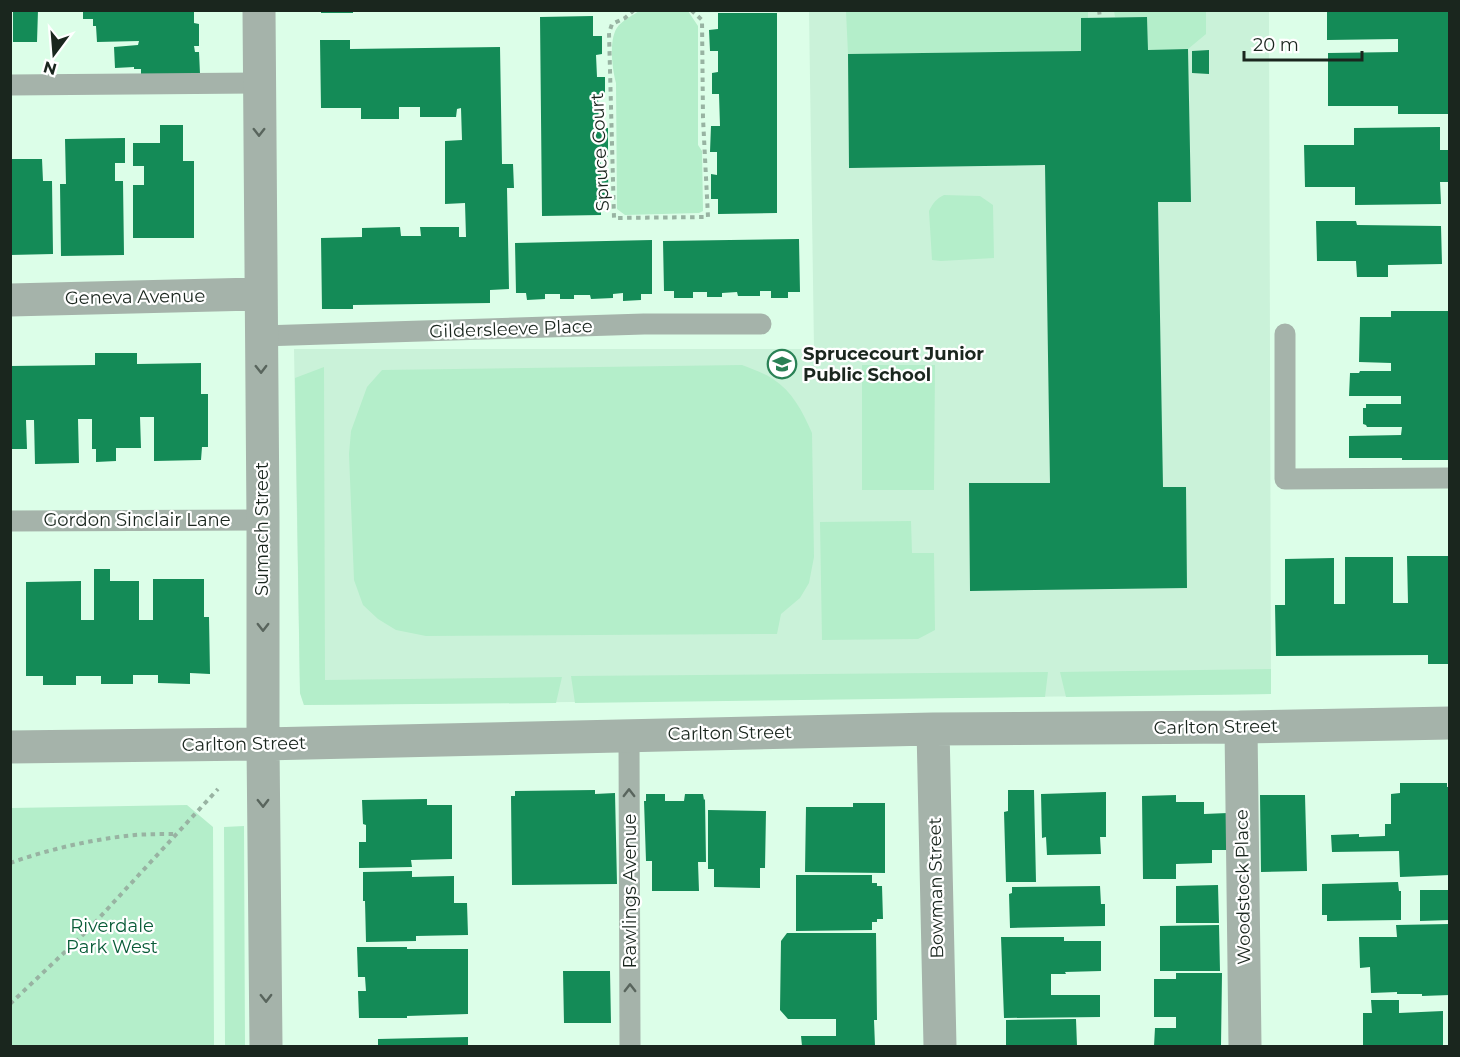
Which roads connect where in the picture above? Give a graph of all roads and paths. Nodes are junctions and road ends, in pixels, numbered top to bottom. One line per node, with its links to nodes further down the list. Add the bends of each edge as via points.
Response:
1 (259, 10): 6 (street, Sumach Street)
2 (634, 10): 3 (path, Spruce Court, via 612,24 609,33 614,218 708,217 702,20)
3 (691, 10)
4 (1100, 10): 5 (path)
5 (1100, 18)
6 (259, 83): 7 (lane); 8 (street, Sumach Street, one-way to 8)
7 (10, 85)
8 (260, 294): 9 (street, Geneva Avenue); 12 (street, Sumach Street)
9 (10, 300)
10 (761, 324): 12 (lane, Gildersleeve Place)
11 (1285, 334): 13 (lane, via 1285,479)
12 (261, 336): 14 (street, Sumach Street, one-way to 14)
13 (1449, 478)
14 (263, 520): 15 (lane, Gordon Sinclair Lane); 20 (street, Sumach Street, one-way to 20)
15 (10, 521)
16 (1449, 723): 17 (street, Carlton Street)
17 (1241, 727): 18 (street, Carlton Street); 29 (street, Woodstock Place)
18 (933, 729): 19 (street, Carlton Street); 28 (street, Bowman Street)
19 (629, 736): 20 (street, Carlton Street); 27 (lane, Rawlings Avenue, one-way to 19)
20 (262, 744): 21 (street, Carlton Street); 26 (street, Sumach Street, one-way to 26)
21 (10, 747)
22 (218, 789): 23 (path)
23 (178, 834): 24 (path, via 135,835 82,843); 25 (path, via 89,929)
24 (10, 863)
25 (10, 1004)
26 (266, 1047)
27 (630, 1047)
28 (940, 1047)
29 (1245, 1047)

